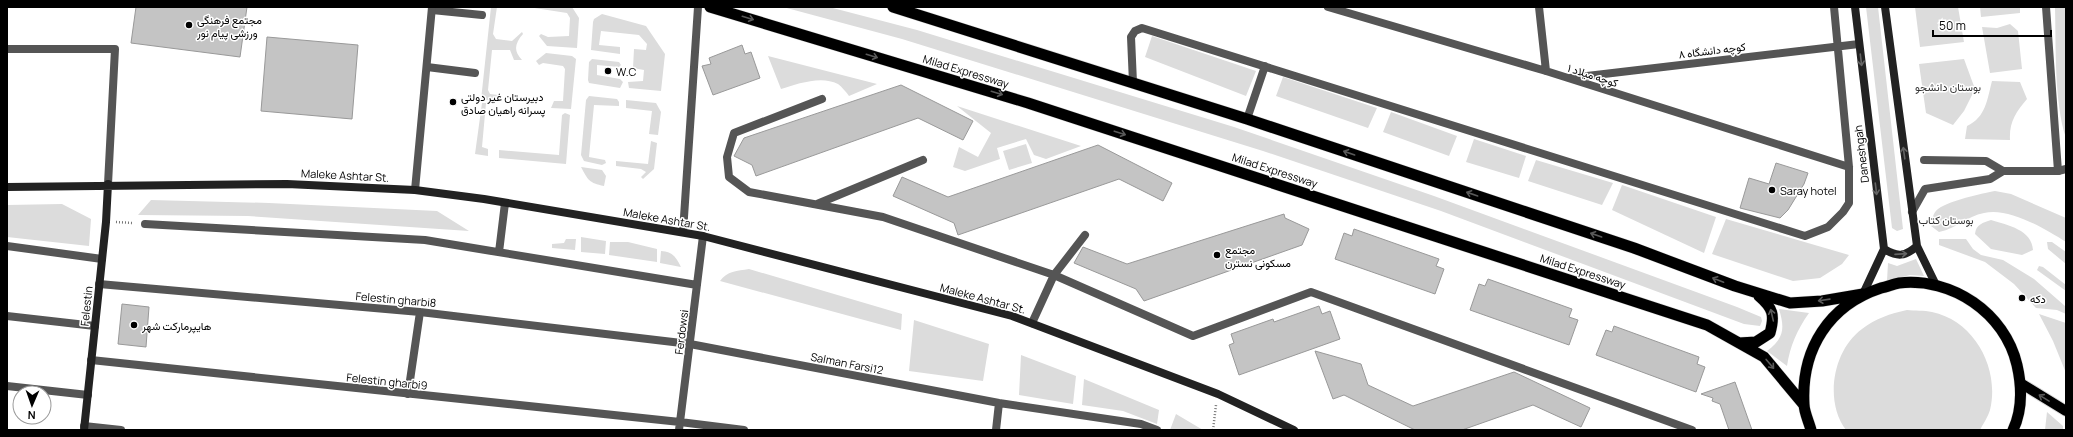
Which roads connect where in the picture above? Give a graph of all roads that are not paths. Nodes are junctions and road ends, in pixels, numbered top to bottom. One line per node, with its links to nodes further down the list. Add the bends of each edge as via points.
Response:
1 (698, 7): 35 (street)
2 (710, 7): 53 (highway, Milad Expressway, one-way to 53, via 1051,110 1707,325)
3 (892, 7): 20 (highway)
4 (1328, 7): 17 (street, کوچه میلاد ۱)
5 (1539, 7): 17 (street)
6 (1834, 7): 13 (street)
7 (1855, 7): 12 (main road, Daneshgah)
8 (1885, 7): 33 (main road, one-way to 8)
9 (2046, 7): 26 (street)
10 (432, 8): 11 (street); 16 (street)
11 (482, 15)
12 (1859, 44): 13 (street, کوچه دانشگاه ۸); 40 (main road, Daneshgah, one-way to 40)
13 (1838, 46): 19 (street, کوچه دانشگاه ۸); 25 (street)
14 (7, 49): 28 (street, via 115,49)
15 (1265, 66): 20 (street, via 1142,28 1135,31 1131,37); 22 (street); 25 (street, via 1805,236 1828,227 1843,212 1848,203)
16 (427, 67): 18 (street); 30 (street)
17 (1546, 72): 19 (street, کوچه میلاد ۱)
18 (475, 73)
19 (1568, 79): 25 (street, کوچه میلاد ۱)
20 (1133, 83): 22 (highway)
21 (822, 98): 32 (street, via 734,133 727,157 729,177 749,192)
22 (1247, 119): 47 (highway, one-way to 22, via 1634,248)
23 (923, 160): 32 (street)
24 (1924, 160): 27 (street, via 1986,161)
25 (1849, 167)
26 (2062, 170): 27 (street)
27 (2003, 171): 33 (street, via 1990,179 1925,189)
28 (108, 184): 29 (main road, Maleke Ashtar St.); 30 (main road, Maleke Ashtar St., via 287,184); 42 (main road, Felestin)
29 (7, 187)
30 (415, 190): 31 (main road, Maleke Ashtar St.)
31 (505, 202): 35 (main road, Maleke Ashtar St.); 41 (street)
32 (817, 204): 43 (street, via 883,216)
33 (1912, 212): 39 (main road)
34 (146, 224): 41 (street, via 425,240)
35 (683, 232): 37 (main road, Maleke Ashtar St.)
36 (1085, 235): 43 (street)
37 (703, 236): 45 (street, Ferdowsi); 51 (main road, Maleke Ashtar St.)
38 (7, 246): 42 (street)
39 (1917, 246): 40 (main road, one-way to 39, via 1901,256 1910,253); 46 (main road)
40 (1884, 249): 48 (main road)
41 (499, 252): 45 (street)
42 (102, 259): 44 (main road, Felestin)
43 (1054, 274): 51 (street); 70 (street, via 1193,336 1311,292)
44 (100, 284): 49 (street, Felestin gharbi8); 52 (main road, Felestin)
45 (697, 285): 54 (street, Ferdowsi)
46 (1936, 285): 48 (highway, via 1899,283); 56 (highway, via 1969,298 1996,320 2014,350)
47 (1755, 292): 48 (highway, one-way to 47, via 1790,303); 53 (highway, one-way to 47, via 1756,342 1770,333 1774,319 1769,304)
48 (1863, 294): 61 (highway, via 1836,314 1816,340 1805,372)
49 (420, 312): 54 (street, Felestin gharbi8); 58 (street)
50 (7, 316): 52 (street)
51 (1032, 323): 69 (main road, Maleke Ashtar St., via 1218,394)
52 (95, 326): 55 (main road, Felestin)
53 (1738, 343): 61 (highway, Milad Expressway, one-way to 61, via 1764,357)
54 (690, 344): 60 (street, Salman Farsi12); 63 (street, Ferdowsi)
55 (91, 360): 58 (street, Felestin gharbi9); 59 (main road, Felestin)
56 (2022, 384): 62 (main road, one-way to 56); 72 (highway, via 2018,419)
57 (7, 386): 59 (street)
58 (408, 394): 63 (street, Felestin gharbi9)
59 (88, 395): 64 (main road, Felestin)
60 (999, 404): 67 (street); 68 (street, Salman Farsi12, via 1141,424)
61 (1804, 405): 71 (highway)
62 (2066, 411)
63 (680, 426): 66 (street, Felestin gharbi9)
64 (84, 428): 65 (street)
65 (121, 430)
66 (744, 430)
67 (996, 430)
68 (1157, 430)
69 (1294, 430)
70 (1692, 430)
71 (1812, 430)
72 (2013, 430)

